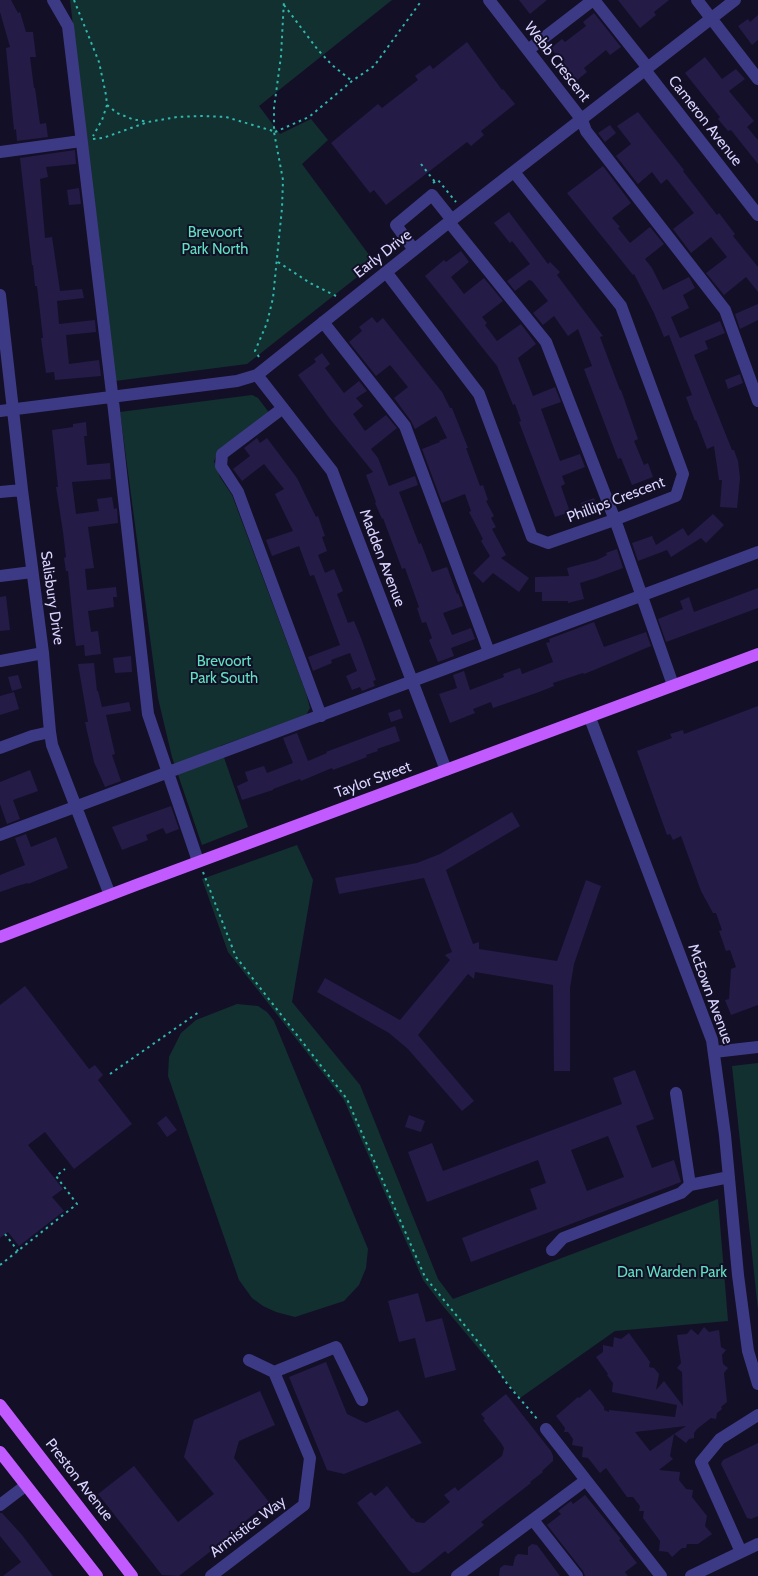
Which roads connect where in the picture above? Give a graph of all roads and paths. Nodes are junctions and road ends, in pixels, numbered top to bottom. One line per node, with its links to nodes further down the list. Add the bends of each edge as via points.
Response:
1 (53, 0): 19 (street, via 68,26)
2 (74, 0): 15 (path, via 99,62)
3 (284, 0): 9 (path)
4 (422, 0): 14 (path, via 374,66)
5 (489, 0): 11 (street, Webb Crescent)
6 (594, 0): 11 (street); 12 (street, Cameron Avenue)
7 (697, 0): 10 (street)
8 (734, 0): 10 (street, Early Drive)
9 (284, 5): 14 (path, via 318,50); 18 (path, via 274,108)
10 (711, 18): 12 (street, Early Drive); 13 (street)
11 (528, 50): 16 (street, Webb Crescent)
12 (646, 69): 16 (street, Early Drive); 24 (street, Cameron Avenue)
13 (758, 79)
14 (352, 81): 18 (path, via 309,117)
15 (107, 105): 17 (path, via 117,112); 17 (path, via 96,133 90,139 103,138)
16 (582, 120): 22 (street, Early Drive); 36 (street, Webb Crescent, via 586,132 725,310)
17 (148, 122): 18 (path, via 185,117 226,117)
18 (275, 132): 27 (path, via 284,180)
19 (81, 141): 20 (street); 35 (street)
20 (0, 152)
21 (421, 164): 23 (path)
22 (514, 172): 25 (street, Early Drive); 42 (street, Phillips Crescent, via 621,306 684,474 676,496)
23 (435, 182)
24 (758, 215)
25 (451, 221): 26 (street, Early Drive); 26 (street, via 432,195 396,225); 42 (street, via 546,342)
26 (414, 250): 28 (street, Early Drive)
27 (278, 262): 30 (path); 33 (path, via 267,323 255,351)
28 (386, 272): 31 (street, Early Drive); 42 (street, Phillips Crescent, via 479,394 532,536 548,543)
29 (0, 295): 32 (street, Salisbury Drive)
30 (336, 296)
31 (323, 322): 34 (street, Early Drive); 47 (street, via 405,426)
32 (2, 326): 38 (street, Salisbury Drive)
33 (259, 357)
34 (257, 375): 35 (street, Early Drive, via 237,382); 37 (street, Madden Avenue)
35 (112, 396): 38 (street, Early Drive); 58 (street, via 148,714)
36 (758, 401)
37 (283, 408): 51 (street, Madden Avenue, via 332,471); 53 (street, via 222,454 221,466 238,492)
38 (13, 410): 39 (street, Early Drive); 40 (street, Salisbury Drive)
39 (0, 411)
40 (22, 490): 41 (street); 44 (street, Salisbury Drive)
41 (0, 492)
42 (614, 520): 46 (street)
43 (758, 552): 46 (street)
44 (32, 572): 45 (street); 48 (street, Salisbury Drive)
45 (0, 576)
46 (642, 596): 47 (street); 52 (street)
47 (489, 652): 51 (street)
48 (43, 653): 50 (street); 55 (street, Salisbury Drive)
49 (758, 654): 52 (main road, Taylor Street)
50 (0, 661)
51 (411, 681): 53 (street); 57 (street, Madden Avenue)
52 (673, 685): 54 (main road, Taylor Street)
53 (321, 716): 58 (street)
54 (590, 718): 57 (main road, Taylor Street); 66 (street, McEown Avenue)
55 (50, 732): 56 (street); 59 (street, Salisbury Drive)
56 (0, 748)
57 (446, 770): 61 (main road, Taylor Street)
58 (168, 771): 59 (street); 61 (street)
59 (75, 807): 60 (street); 62 (street, Salisbury Drive)
60 (0, 835)
61 (198, 861): 62 (main road, Taylor Street); 82 (path, via 236,957 347,1099 425,1277)
62 (110, 895): 63 (main road, Taylor Street)
63 (0, 937)
64 (199, 1012): 67 (path)
65 (758, 1047): 66 (street)
66 (714, 1052): 70 (street, McEown Avenue)
67 (110, 1074)
68 (676, 1093): 71 (street)
69 (65, 1169): 74 (path, via 56,1176 77,1204)
70 (729, 1177): 71 (street); 78 (street, McEown Avenue, via 748,1351)
71 (690, 1185): 73 (street, via 681,1193 563,1238)
72 (5, 1234): 74 (path)
73 (552, 1250)
74 (18, 1251): 75 (path)
75 (0, 1265)
76 (248, 1360): 77 (street)
77 (274, 1372): 79 (street, via 336,1347); 92 (street, Armistice Way, via 310,1458 304,1505)
78 (758, 1384)
79 (362, 1400)
80 (0, 1405): 91 (main road, Preston Avenue)
81 (758, 1415): 89 (street, via 720,1439 701,1462)
82 (546, 1429): 84 (street)
83 (0, 1452): 85 (main road)
84 (586, 1480): 87 (street); 95 (street)
85 (25, 1486): 86 (street); 90 (main road)
86 (0, 1505)
87 (533, 1520): 93 (street); 94 (street)
88 (758, 1544): 89 (street)
89 (741, 1552): 96 (street)
90 (97, 1576)
91 (132, 1576)
92 (211, 1576)
93 (457, 1576)
94 (577, 1576)
95 (661, 1576)
96 (691, 1576)

